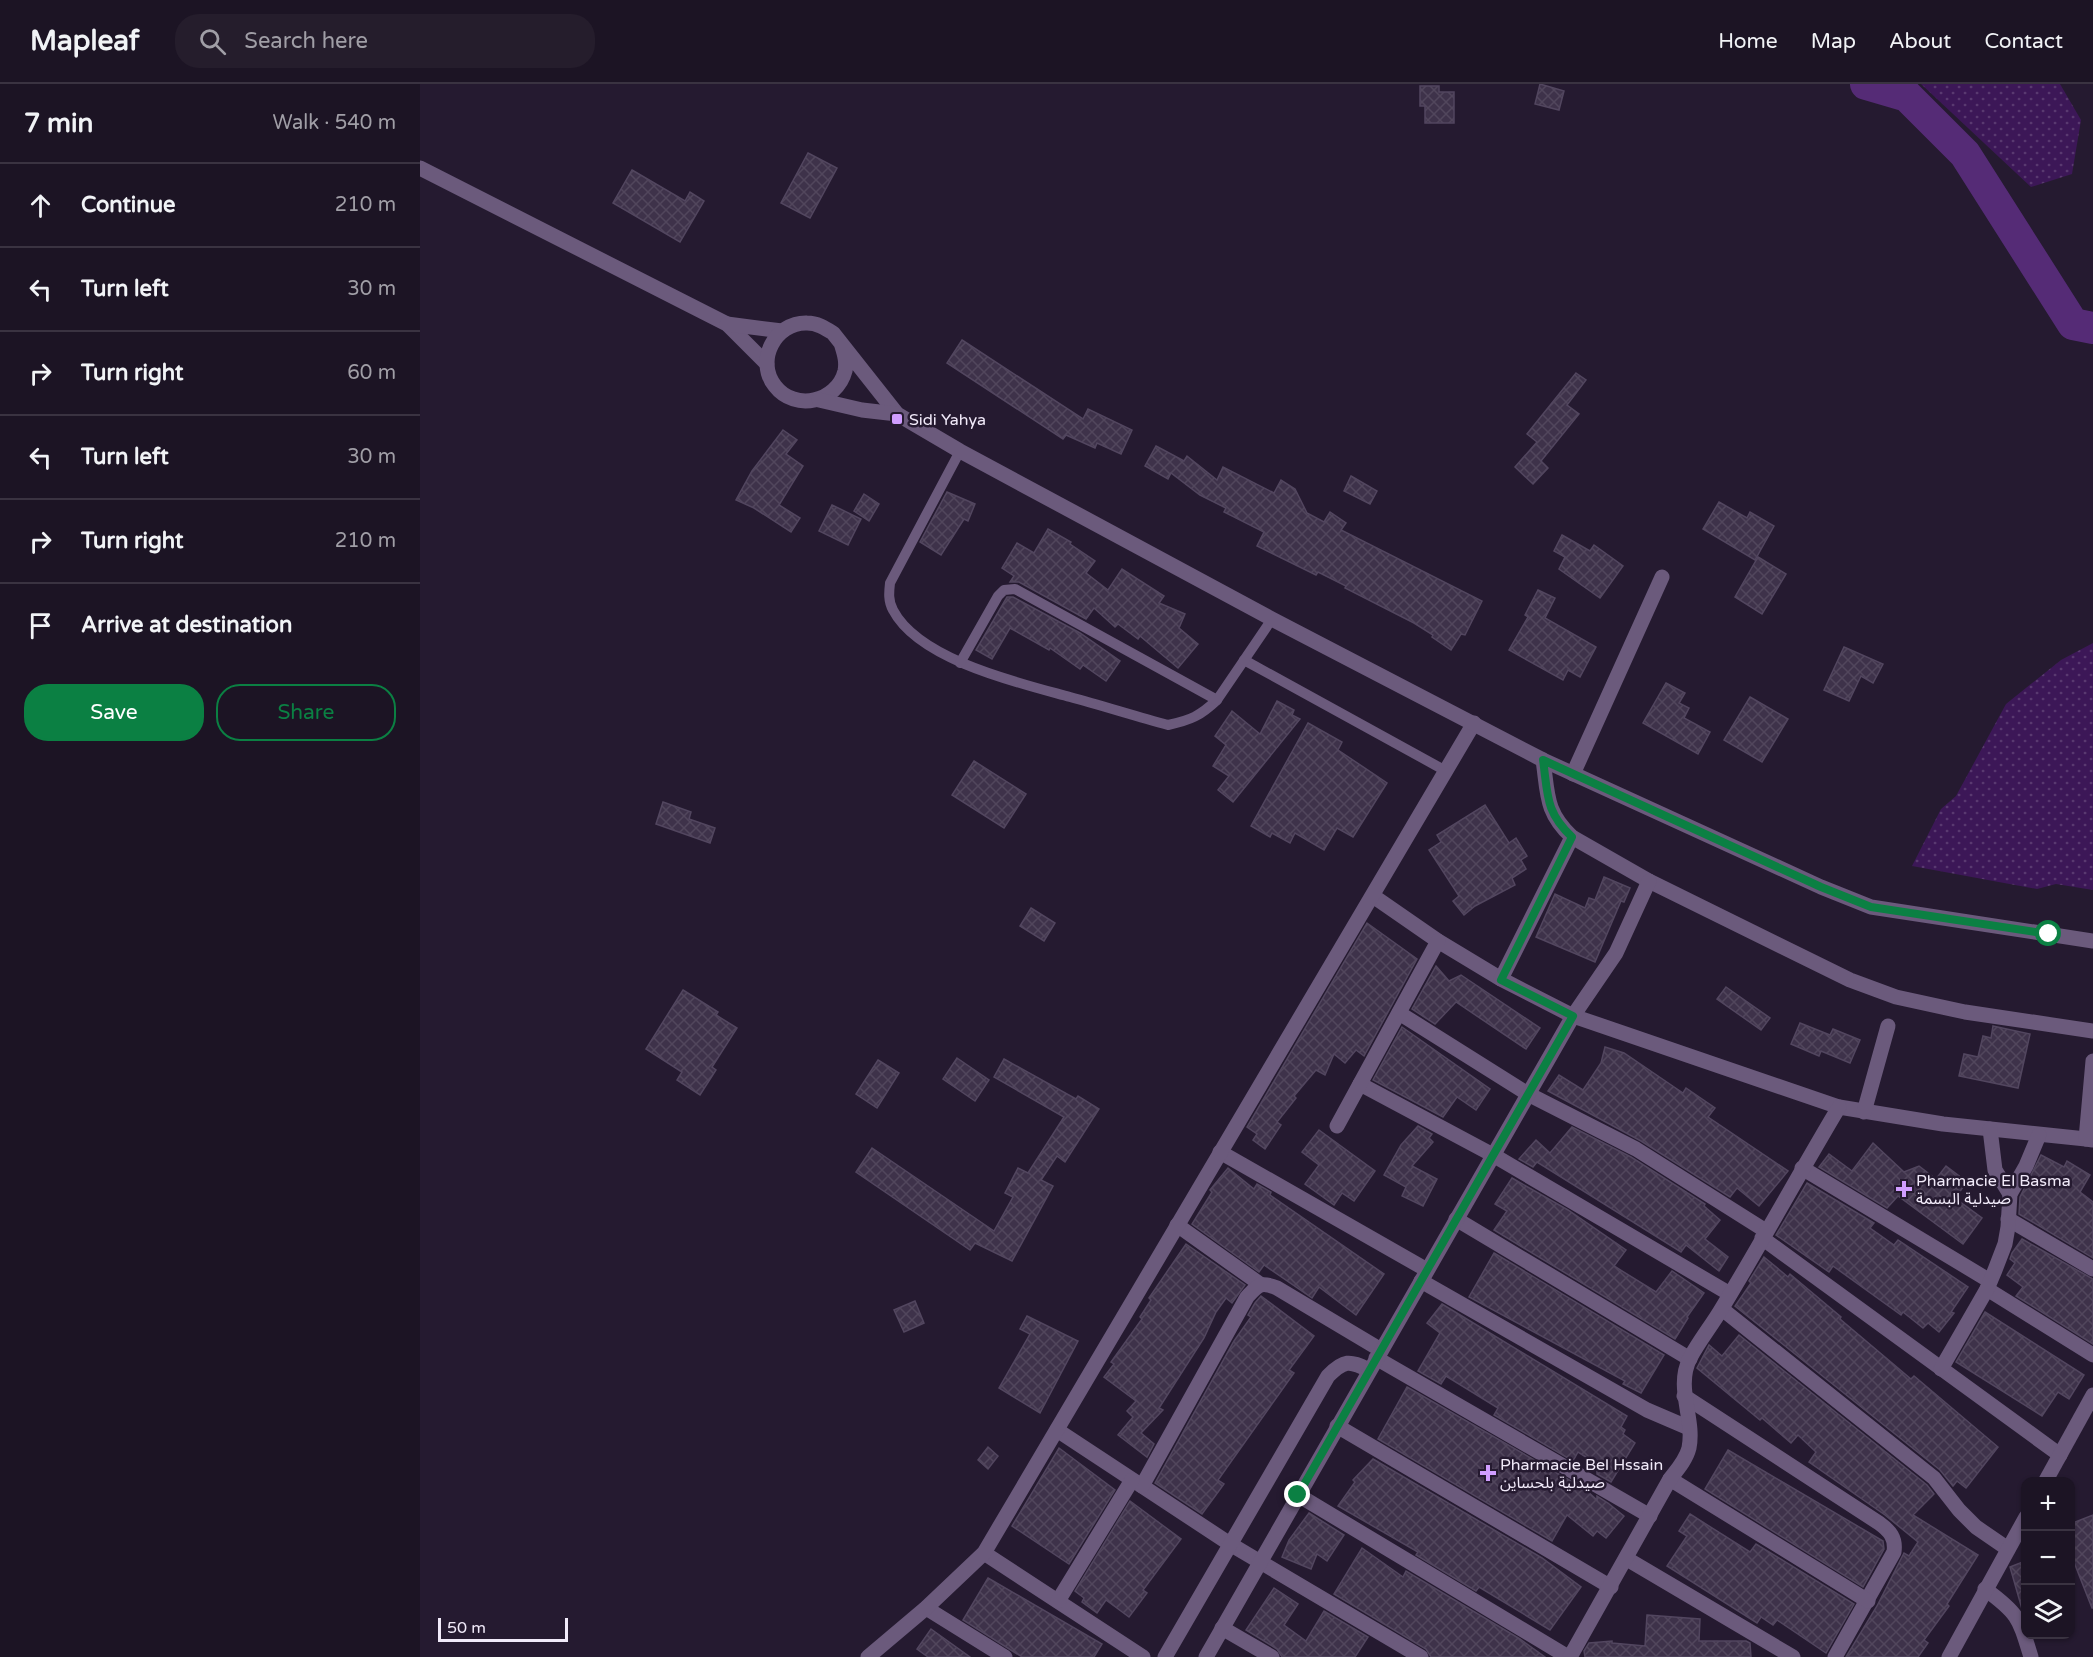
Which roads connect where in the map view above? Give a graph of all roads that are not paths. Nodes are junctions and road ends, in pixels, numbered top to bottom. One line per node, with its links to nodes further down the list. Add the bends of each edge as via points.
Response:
1 (420, 168): 2 (street)
2 (727, 324): 3 (street); 5 (street)
3 (782, 331): 4 (street, via 808,322 833,333); 5 (street, via 774,340)
4 (841, 344): 6 (street, via 845,370 840,383); 7 (street)
5 (767, 364): 6 (street, via 772,381 784,395 807,402)
6 (819, 400): 7 (street)
7 (897, 414): 8 (street)
8 (960, 451): 10 (street); 12 (lane, via 890,583 889,600 901,622)
9 (1662, 577): 17 (street)
10 (1272, 618): 11 (lane); 14 (street)
11 (1244, 660): 13 (lane); 16 (lane)
12 (960, 663): 13 (lane, via 1168,724 1202,714); 13 (lane, via 998,596 1015,589)
13 (1217, 700)
14 (1474, 723): 15 (street); 16 (street)
15 (1543, 760): 17 (street); 18 (street, via 1552,813)
16 (1446, 771): 20 (street)
17 (1573, 774): 22 (street, via 1871,907)
18 (1572, 837): 19 (street); 23 (street)
19 (1649, 881): 25 (street, via 1616,953); 27 (street, via 1850,980 1896,997 1965,1012)
20 (1373, 896): 21 (street); 37 (street)
21 (1438, 941): 23 (street); 24 (street)
22 (2093, 941)
23 (1501, 980): 25 (street)
24 (1399, 1013): 29 (street); 30 (street)
25 (1573, 1016): 30 (street); 31 (street)
26 (1888, 1026): 32 (street)
27 (2093, 1031)
28 (2093, 1061): 36 (street)
29 (1360, 1083): 33 (street); 38 (street)
30 (1528, 1094): 38 (street); 44 (street, via 1636,1149)
31 (1839, 1107): 32 (street); 39 (street)
32 (1864, 1112): 34 (street)
33 (1337, 1126)
34 (1990, 1129): 35 (street); 40 (street, via 1995,1170)
35 (2039, 1135): 36 (street); 40 (street)
36 (2089, 1140)
37 (1220, 1152): 43 (street); 46 (street)
38 (1493, 1155): 42 (street); 49 (street)
39 (1802, 1168): 44 (street); 48 (street)
40 (2010, 1194): 41 (street)
41 (2008, 1218): 45 (street); 48 (street, via 2005,1244)
42 (1456, 1219): 46 (street); 53 (street)
43 (1177, 1226): 47 (street); 59 (street)
44 (1764, 1234): 49 (street); 54 (street)
45 (2093, 1269)
46 (1424, 1276): 52 (street); 58 (street, via 1647,1410)
47 (1260, 1284): 52 (street, via 1277,1288); 63 (street, via 1247,1297)
48 (1988, 1285): 51 (street); 54 (street)
49 (1730, 1294): 50 (street)
50 (1722, 1309): 53 (street); 68 (street, via 1934,1478 1976,1527)
51 (2093, 1355)
52 (1375, 1359): 57 (street); 65 (street); 67 (street, via 1357,1364 1345,1362 1328,1376)
53 (1689, 1359): 56 (street)
54 (1941, 1369): 60 (street)
55 (2093, 1395): 60 (street)
56 (1684, 1396): 58 (street); 75 (street, via 1888,1530 1895,1544 1894,1552)
57 (1337, 1426): 64 (street); 72 (street)
58 (1689, 1428): 62 (street, via 1689,1448)
59 (1057, 1430): 63 (street); 69 (street)
60 (2060, 1455): 61 (street)
61 (2048, 1477)
62 (1670, 1479): 65 (street); 75 (street)
63 (1137, 1483): 67 (street); 74 (street)
64 (1298, 1495): 71 (street); 86 (street)
65 (1650, 1516): 70 (street)
66 (2021, 1524): 68 (street)
67 (1230, 1544): 71 (street); 82 (street)
68 (2007, 1549): 73 (street)
69 (984, 1553): 74 (street); 76 (street)
70 (1627, 1558): 72 (street); 87 (street)
71 (1260, 1562): 77 (street); 85 (street)
72 (1611, 1587): 86 (street)
73 (1985, 1589): 89 (street); 90 (street, via 2015,1614)
74 (1058, 1601): 81 (street)
75 (1868, 1601): 88 (street)
76 (926, 1608): 78 (street); 80 (street)
77 (1222, 1628): 83 (street); 84 (street)
78 (886, 1652): 79 (street)
79 (868, 1657)
80 (1005, 1657)
81 (1143, 1657)
82 (1165, 1657)
83 (1206, 1657)
84 (1272, 1657)
85 (1421, 1657)
86 (1569, 1657)
87 (1793, 1657)
88 (1835, 1657)
89 (1949, 1657)
90 (2031, 1657)

